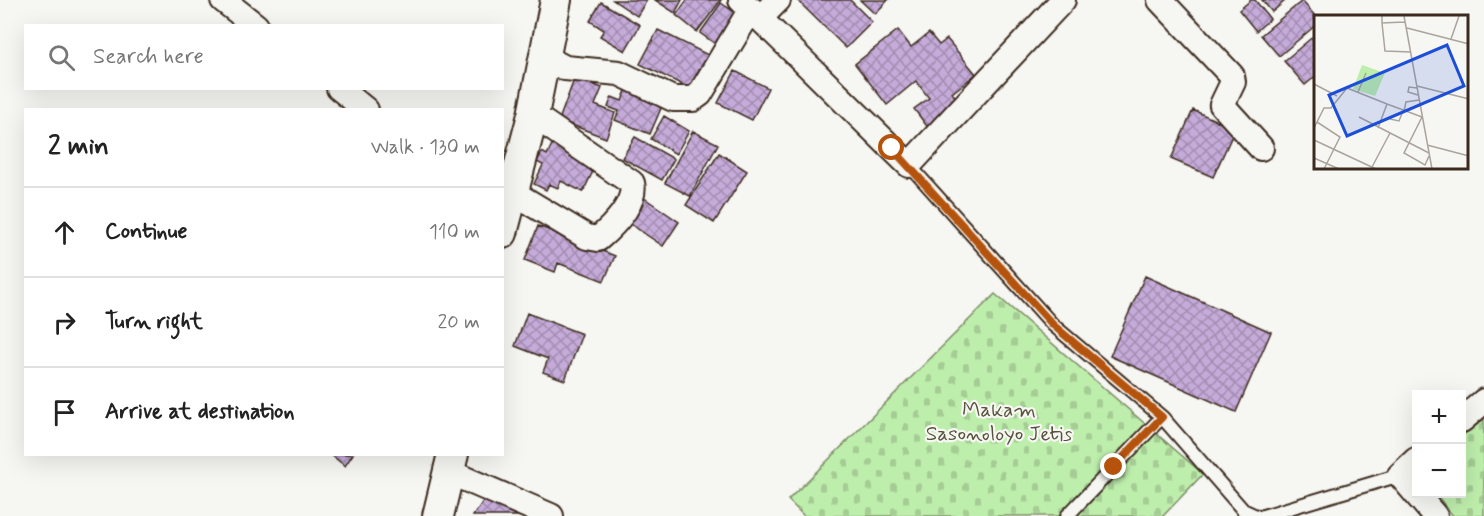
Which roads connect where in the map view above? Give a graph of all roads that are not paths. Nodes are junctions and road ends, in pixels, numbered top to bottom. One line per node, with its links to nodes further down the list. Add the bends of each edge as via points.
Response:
1 (223, 0): 7 (street)
2 (556, 0): 8 (street)
3 (778, 0): 6 (street)
4 (1063, 0): 13 (street)
5 (1160, 0): 12 (street, via 1232,76 1222,105)
6 (750, 9): 8 (street, via 693,99 673,99 619,74 565,68); 13 (street)
7 (253, 24)
8 (544, 57): 11 (street)
9 (341, 90): 10 (street)
10 (364, 108)
11 (533, 115): 14 (street); 14 (street, via 632,183 633,193 611,228 598,238)
12 (1261, 148)
13 (909, 165): 17 (lane, via 1053,325)
14 (506, 214)
15 (1484, 400): 16 (street)
16 (1466, 416)
17 (1162, 417): 22 (lane); 23 (lane, via 1243,510)
18 (451, 463): 20 (street); 21 (street)
19 (1408, 468): 24 (lane); 25 (street)
20 (438, 516)
21 (551, 516)
22 (1067, 516)
23 (1256, 516)
24 (1263, 516)
25 (1435, 516)

